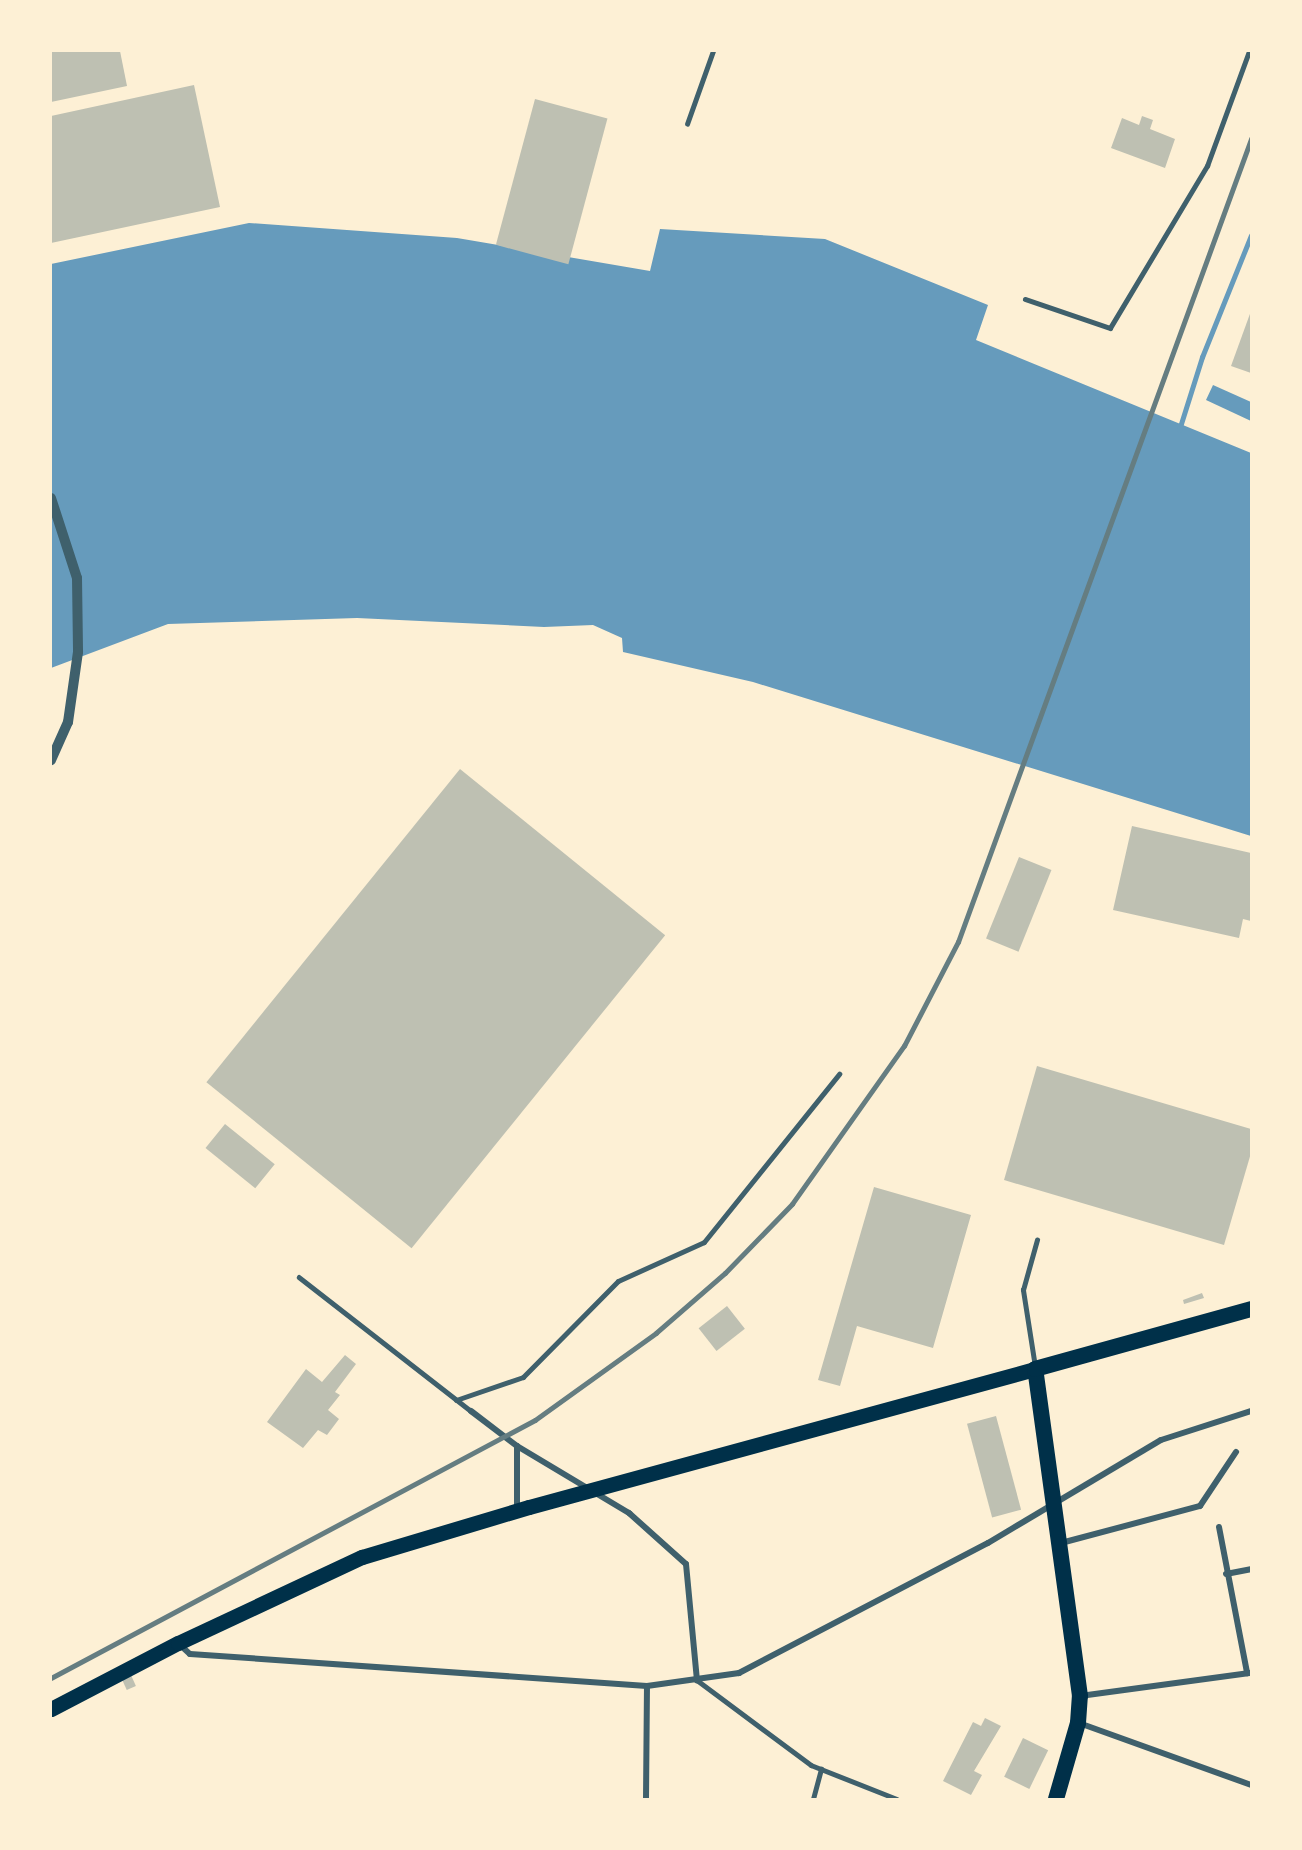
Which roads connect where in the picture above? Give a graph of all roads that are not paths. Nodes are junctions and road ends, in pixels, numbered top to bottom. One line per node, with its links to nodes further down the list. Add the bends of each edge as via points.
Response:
1 (713, 51): 3 (lane)
2 (1249, 51): 4 (lane, via 1207,166 1110,328)
3 (687, 124)
4 (1025, 298)
5 (51, 498): 6 (street, via 77,578 78,652 68,722)
6 (51, 760)
7 (839, 1074): 12 (street, via 704,1242 618,1281 524,1377)
8 (1037, 1240): 11 (lane, via 1023,1290)
9 (299, 1277): 12 (lane)
10 (1251, 1309): 11 (highway)
11 (1035, 1369): 17 (main road); 18 (highway)
12 (456, 1400): 13 (lane)
13 (471, 1411): 15 (street)
14 (1251, 1411): 18 (street, via 1161,1440)
15 (517, 1446): 17 (street); 19 (street)
16 (1236, 1452): 21 (street, via 1200,1506)
17 (598, 1492): 19 (main road); 26 (street, via 686,1564)
18 (1053, 1502): 21 (highway); 26 (street, via 988,1543 739,1672)
19 (517, 1511): 24 (main road, via 362,1557)
20 (1219, 1527): 23 (street)
21 (1058, 1544): 28 (highway)
22 (1251, 1569): 23 (street)
23 (1226, 1574): 25 (street)
24 (178, 1643): 27 (street, via 190,1654); 29 (main road)
25 (1249, 1673): 28 (street)
26 (697, 1680): 27 (street); 31 (lane)
27 (647, 1686): 33 (street)
28 (1080, 1696): 30 (highway)
29 (51, 1709)
30 (1078, 1723): 32 (street); 36 (highway)
31 (821, 1769): 34 (lane); 35 (lane)
32 (1251, 1785)
33 (646, 1799)
34 (813, 1799)
35 (897, 1799)
36 (1056, 1799)

